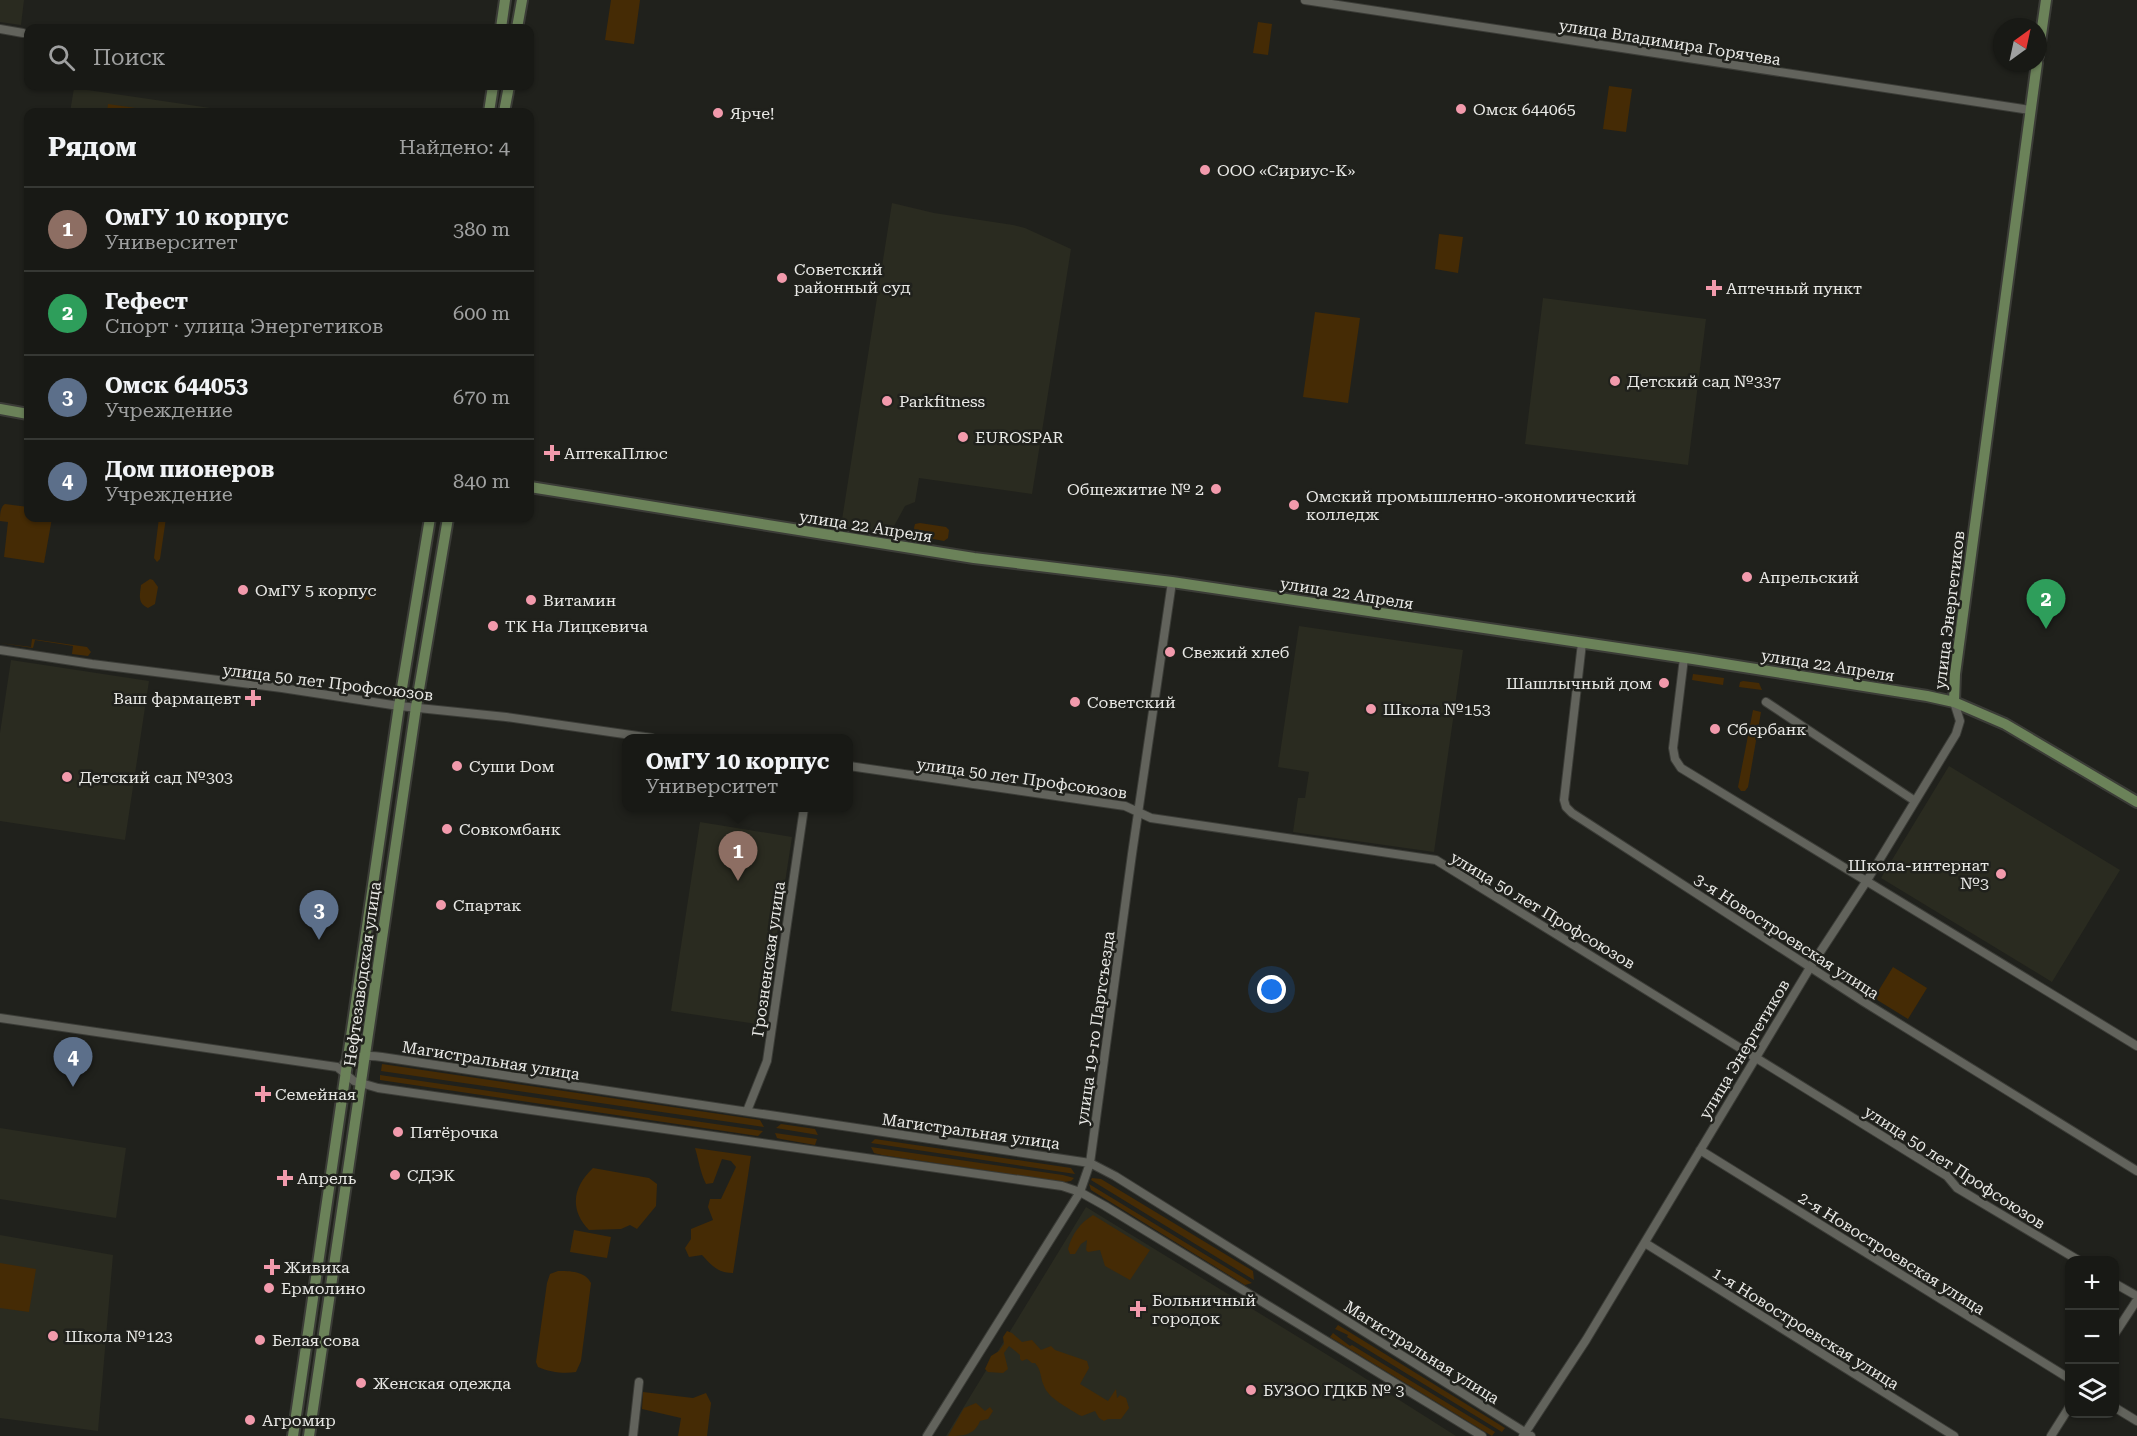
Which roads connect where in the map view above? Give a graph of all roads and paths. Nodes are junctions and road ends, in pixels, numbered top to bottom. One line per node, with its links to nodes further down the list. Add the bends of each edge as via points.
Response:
1 (505, 0): 6 (main road)
2 (522, 0): 7 (main road)
3 (1305, 0): 15 (street, улица Владимира Горячева)
4 (2046, 0): 5 (main road)
5 (2043, 18)
6 (502, 24)
7 (519, 24)
8 (0, 29): 9 (street)
9 (23, 33)
10 (2036, 72): 15 (main road, улица Энергетиков)
11 (492, 90): 13 (main road)
12 (508, 90): 14 (main road)
13 (490, 108)
14 (505, 108)
15 (2030, 110): 26 (main road, улица Энергетиков)
16 (0, 410): 17 (main road)
17 (24, 413)
18 (534, 488): 21 (main road, улица 22 Апреля, via 989,561)
19 (429, 522): 27 (main road, Нефтезаводская улица)
20 (447, 522): 28 (main road, Нефтезаводская улица)
21 (1172, 582): 22 (main road, улица 22 Апреля); 33 (street, улица 19-го Партсъезда)
22 (1582, 643): 24 (main road, улица 22 Апреля); 36 (street, 3-я Новостроевская улица, via 1566,807)
23 (0, 650): 27 (street, улица 50 лет Профсоюзов)
24 (1684, 658): 26 (main road, улица 22 Апреля); 35 (street, via 1673,747 1681,768)
25 (1766, 702): 31 (street)
26 (1954, 702): 31 (street, улица Энергетиков, via 1960,721 1956,734); 32 (main road, улица 22 Апреля, via 2005,724)
27 (399, 706): 28 (street, улица 50 лет Профсоюзов); 41 (main road, Нефтезаводская улица)
28 (416, 707): 29 (street, улица 50 лет Профсоюзов); 39 (main road, Нефтезаводская улица)
29 (624, 734)
30 (853, 767): 33 (street, улица 50 лет Профсоюзов)
31 (1915, 801): 35 (street, улица Энергетиков)
32 (2137, 802)
33 (1138, 810): 40 (street, улица 50 лет Профсоюзов, via 1152,818 1436,860); 46 (street, улица 19-го Партсъезда)
34 (803, 812): 44 (street, Грозненская улица, via 767,1061)
35 (1866, 882): 36 (street, улица Энергетиков); 38 (street)
36 (1811, 966): 40 (street, улица Энергетиков); 47 (street, 3-я Новостроевская улица)
37 (0, 1018): 42 (street)
38 (2137, 1046)
39 (366, 1055): 41 (street, Магистральная улица); 43 (main road, Нефтезаводская улица); 44 (street, Магистральная улица)
40 (1756, 1057): 45 (street, улица Энергетиков); 50 (street, улица 50 лет Профсоюзов, via 1947,1176 1957,1188)
41 (348, 1061): 42 (main road, Нефтезаводская улица)
42 (342, 1070): 43 (street); 60 (main road, Нефтезаводская улица)
43 (362, 1084): 48 (street, via 1062,1186); 61 (main road, Нефтезаводская улица)
44 (747, 1112): 46 (street, Магистральная улица)
45 (1700, 1150): 49 (street, улица Энергетиков); 54 (street, 2-я Новостроевская улица)
46 (1090, 1163): 48 (street, улица 19-го Партсъезда); 59 (street, Магистральная улица)
47 (2137, 1171)
48 (1080, 1192): 63 (street, улица 19-го Партсъезда); 64 (street)
49 (1645, 1243): 59 (street, улица Энергетиков); 65 (street, 1-я Новостроевская улица)
50 (2071, 1256)
51 (2119, 1286): 52 (street)
52 (2137, 1298): 53 (street)
53 (2119, 1328)
54 (2065, 1376)
55 (639, 1382): 62 (street)
56 (2119, 1410): 58 (street)
57 (2065, 1414): 66 (street)
58 (2137, 1421)
59 (1526, 1435)
60 (293, 1436)
61 (309, 1436)
62 (633, 1436)
63 (927, 1436)
64 (1482, 1436)
65 (1954, 1436)
66 (2051, 1436)

